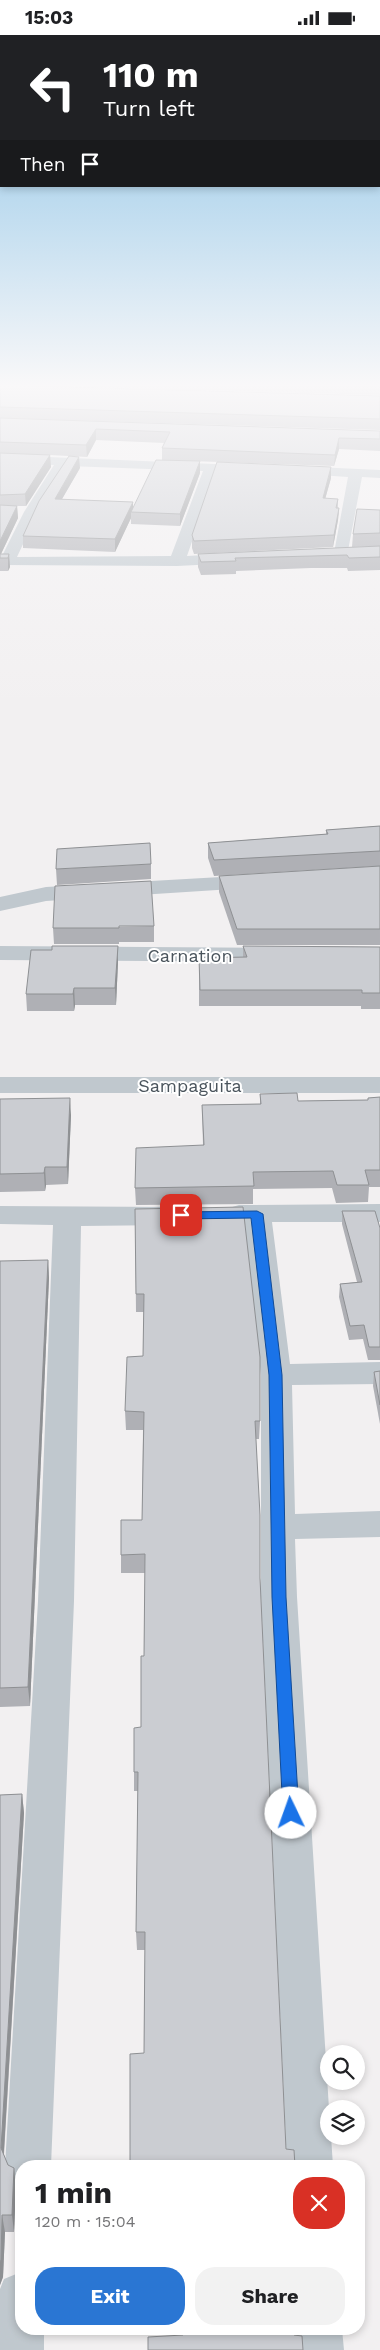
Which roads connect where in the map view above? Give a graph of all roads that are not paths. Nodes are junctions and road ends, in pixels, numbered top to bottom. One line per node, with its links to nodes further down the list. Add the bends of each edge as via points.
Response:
1 (43, 493): 5 (street)
2 (202, 493): 10 (street)
3 (352, 493): 7 (street)
4 (16, 512): 5 (street)
5 (31, 512): 10 (street, via 7,562)
6 (361, 552): 7 (street)
7 (342, 553): 8 (street)
8 (322, 554)
9 (254, 557): 10 (street)
10 (177, 561)
11 (272, 881): 12 (street, via 46,894)
12 (0, 904)
13 (0, 953): 14 (street, Carnation)
14 (304, 955)
15 (0, 1085): 16 (street, Sampaguita)
16 (380, 1085)
17 (380, 1213): 18 (street)
18 (257, 1214): 20 (street); 22 (street)
19 (0, 1215): 20 (street)
20 (67, 1217): 25 (street, via 56,1601)
21 (380, 1373): 22 (street)
22 (276, 1375): 24 (street)
23 (380, 1524): 24 (street)
24 (279, 1527): 26 (street, via 279,1597)
25 (28, 2160)
26 (310, 2160)
27 (19, 2335): 29 (street)
28 (318, 2335): 30 (street)
29 (18, 2350)
30 (319, 2350)

